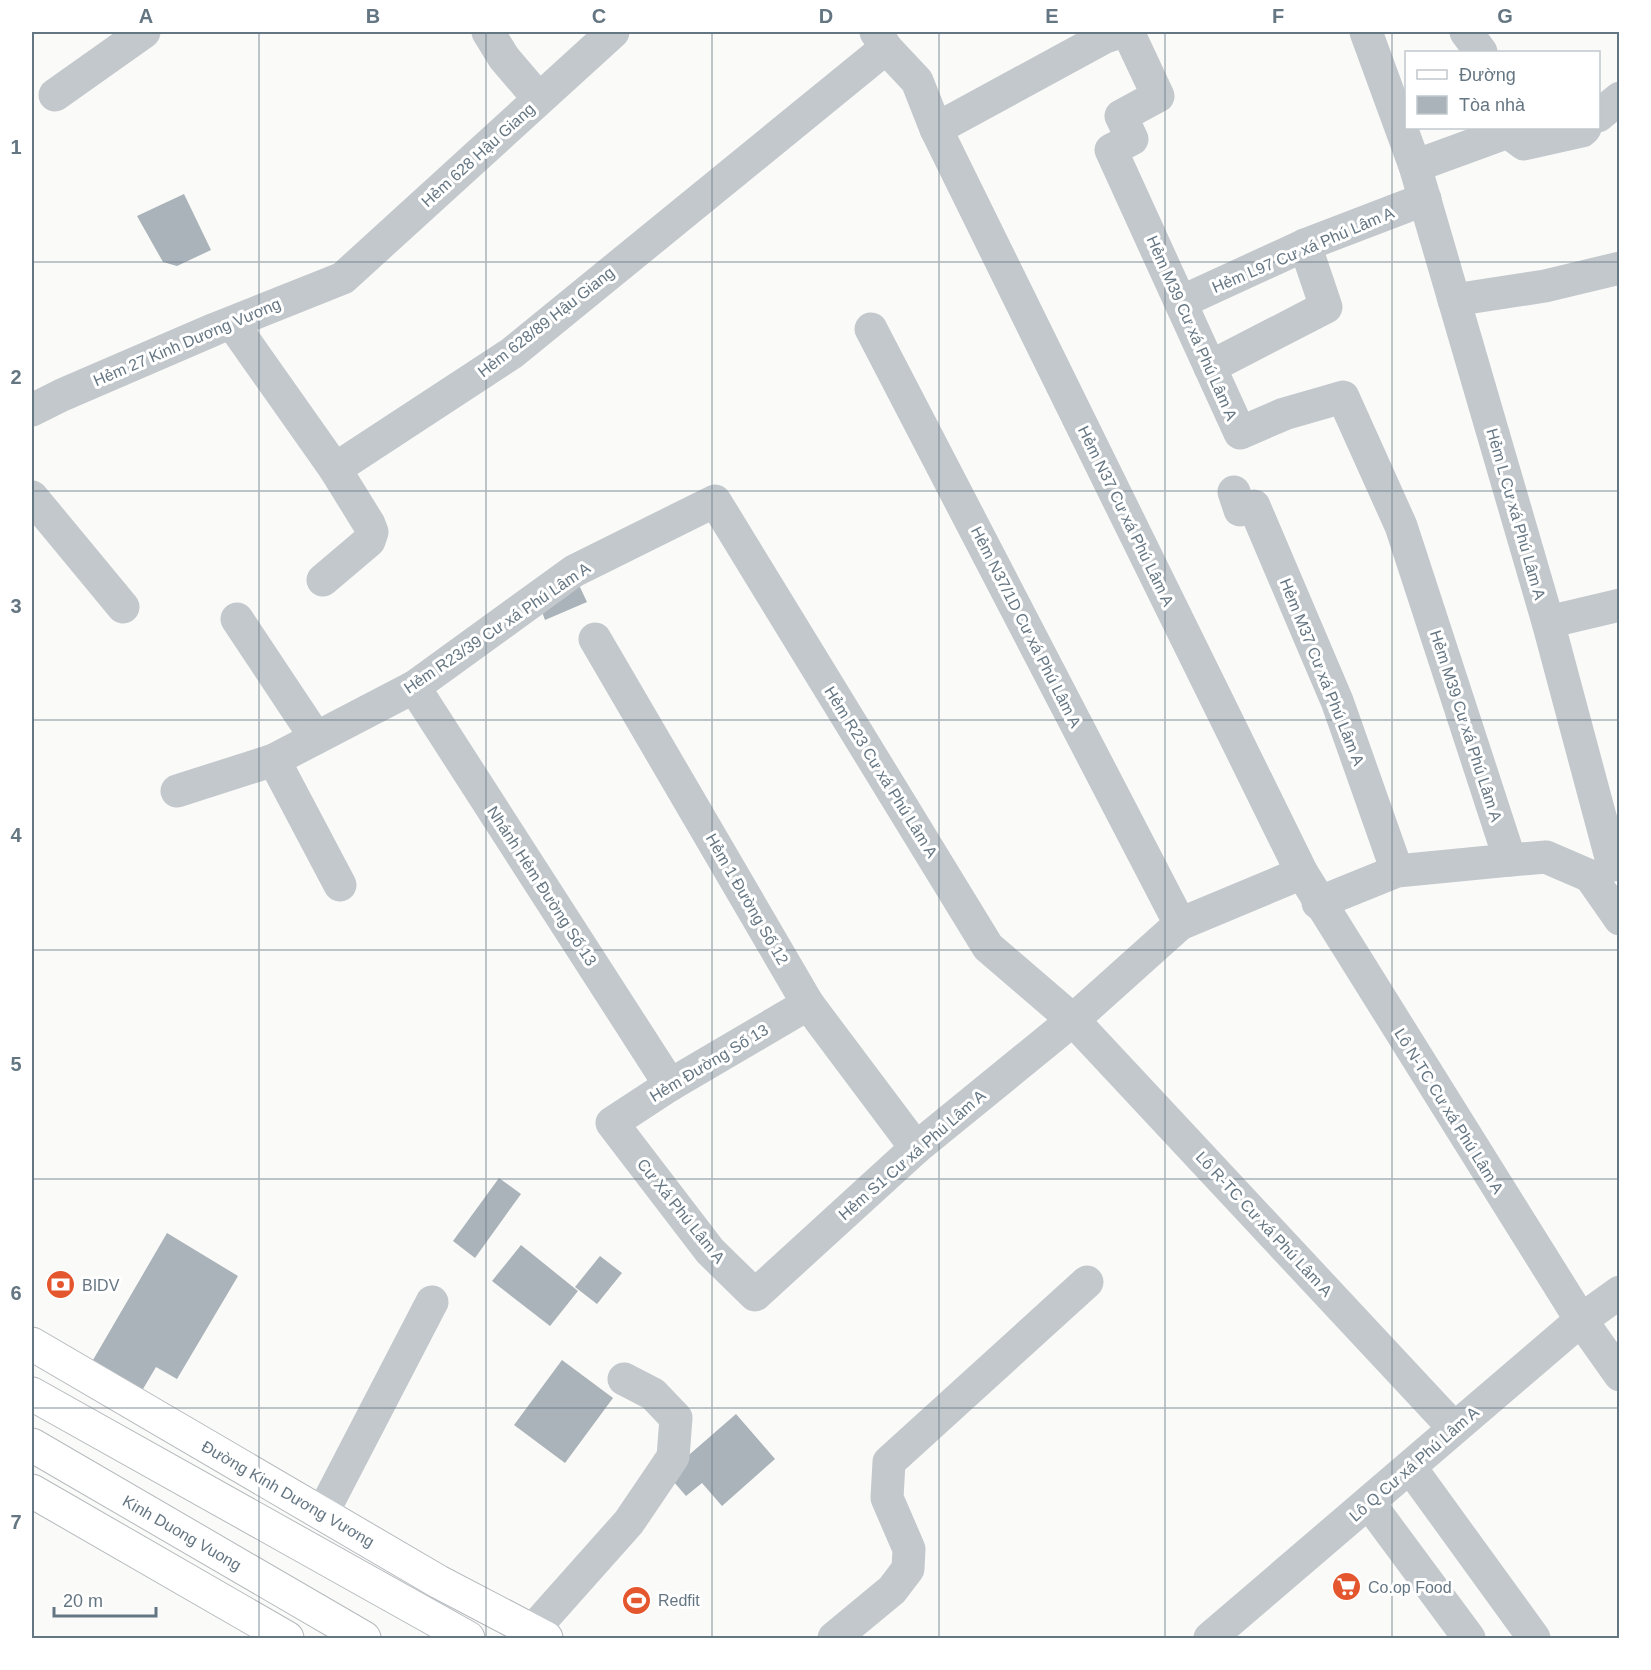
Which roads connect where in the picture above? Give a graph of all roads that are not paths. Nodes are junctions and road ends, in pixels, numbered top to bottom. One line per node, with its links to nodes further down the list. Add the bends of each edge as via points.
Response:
1 (144, 32): 10 (street)
2 (488, 32): 12 (street, via 504,58)
3 (613, 32): 12 (street, Hẻm 628 Hậu Giang)
4 (1120, 32): 14 (street)
5 (1128, 32): 23 (street, Hẻm M39 Cư xá Phú Lâm A, via 1158,96 1121,116 1132,139 1112,150)
6 (1366, 32): 17 (street, Hẻm L Cư xá Phú Lâm A)
7 (1466, 32): 9 (street)
8 (881, 40): 14 (street, Hẻm N37 Cư xá Phú Lâm A, via 917,81); 28 (street, Hẻm 628/89 Hậu Giang, via 512,353)
9 (1480, 51)
10 (55, 95)
11 (1620, 98): 13 (street)
12 (539, 99): 21 (street, Hẻm 628 Hậu Giang)
13 (1600, 115)
14 (936, 129): 45 (street, Hẻm N37 Cư xá Phú Lâm A)
15 (1584, 129): 16 (street)
16 (1536, 134): 17 (street, via 1524,144 1509,132)
17 (1415, 165): 18 (street, Hẻm L Cư xá Phú Lâm A)
18 (1425, 199): 19 (street, Hẻm L97 Cư xá Phú Lâm A); 22 (street, Hẻm L Cư xá Phú Lâm A)
19 (1305, 245): 23 (street, Hẻm L97 Cư xá Phú Lâm A); 26 (street, via 1326,307)
20 (1620, 268): 22 (street, via 1545,286)
21 (343, 278): 24 (street, Hẻm 27 Kinh Dương Vương)
22 (1454, 300): 36 (street, Hẻm L Cư xá Phú Lâm A)
23 (1181, 302): 26 (street, Hẻm M39 Cư xá Phú Lâm A)
24 (232, 323): 27 (street, Hẻm 27 Kinh Dương Vương); 28 (street)
25 (872, 329): 49 (street, Hẻm N37/1D Cư xá Phú Lâm A)
26 (1210, 367): 42 (street, Hẻm M39 Cư xá Phú Lâm A, via 1240,433 1284,414 1342,397 1401,526)
27 (32, 410)
28 (335, 470): 32 (street, via 372,532 369,541)
29 (1234, 492): 44 (street, Hẻm M37 Cư xá Phú Lâm A, via 1240,510 1254,506 1336,701)
30 (32, 497): 34 (street)
31 (715, 501): 38 (street, Hẻm R23/39 Cư xá Phú Lâm A, via 574,571); 51 (street, Hẻm R23 Cư xá Phú Lâm A, via 988,946)
32 (322, 580)
33 (1620, 606): 36 (street)
34 (123, 607)
35 (237, 619): 39 (street)
36 (1548, 622): 43 (street, Hẻm L Cư xá Phú Lâm A)
37 (595, 639): 50 (street, Hẻm 1 Đường Số 12)
38 (414, 687): 39 (street, Hẻm R23/39 Cư xá Phú Lâm A); 52 (street, Nhánh Hẻm Đường Số 13)
39 (316, 738): 40 (street, Hẻm R23/39 Cư xá Phú Lâm A)
40 (274, 760): 41 (street, Hẻm R23/39 Cư xá Phú Lâm A); 46 (street)
41 (177, 791)
42 (1510, 860): 43 (street, via 1545,857); 44 (street)
43 (1608, 867): 48 (street)
44 (1397, 871): 47 (street)
45 (1302, 873): 47 (street, Hẻm N37 Cư xá Phú Lâm A); 49 (street, Hẻm S1 Cư xá Phú Lâm A)
46 (340, 885)
47 (1318, 903): 59 (street, Lô N-TC Cư xá Phú Lâm A)
48 (1620, 919)
49 (1180, 924): 51 (street, Hẻm S1 Cư xá Phú Lâm A)
50 (808, 1004): 52 (street, Hẻm Đường Số 13); 54 (street, Hẻm 1 Đường Số 12)
51 (1073, 1020): 54 (street, Hẻm S1 Cư xá Phú Lâm A); 64 (street, Lô R-TC Cư xá Phú Lâm A)
52 (670, 1085): 53 (street, Hẻm Đường Số 13)
53 (612, 1123): 57 (street, Cư Xá Phú Lâm A, via 710,1251)
54 (916, 1148): 57 (street, Hẻm S1 Cư xá Phú Lâm A)
55 (1087, 1282): 75 (street, via 889,1462 887,1498 909,1549 908,1569 892,1590)
56 (1620, 1292): 59 (street, Lô Q Cư xá Phú Lâm A)
57 (755, 1296)
58 (432, 1302): 69 (street)
59 (1581, 1320): 61 (street, Lô N-TC Cư xá Phú Lâm A); 64 (street, Lô Q Cư xá Phú Lâm A)
60 (32, 1344): 69 (main road, Đường Kinh Dương Vương)
61 (1620, 1375)
62 (624, 1378): 71 (street, via 653,1394 676,1418 673,1457 629,1522)
63 (32, 1394): 74 (main road)
64 (1454, 1428): 66 (street, Lô Q Cư xá Phú Lâm A)
65 (32, 1445): 70 (main road, Kinh Duong Vuong)
66 (1410, 1467): 68 (street, Lô Q Cư xá Phú Lâm A); 78 (street)
67 (32, 1491): 72 (main road)
68 (1369, 1503): 76 (street, Lô Q Cư xá Phú Lâm A); 77 (street)
69 (322, 1514): 71 (main road, Đường Kinh Dương Vương)
70 (315, 1627): 73 (main road, Kinh Duong Vuong)
71 (539, 1635)
72 (287, 1638)
73 (364, 1638)
74 (468, 1638)
75 (834, 1638)
76 (1210, 1638)
77 (1468, 1638)
78 (1534, 1638)

